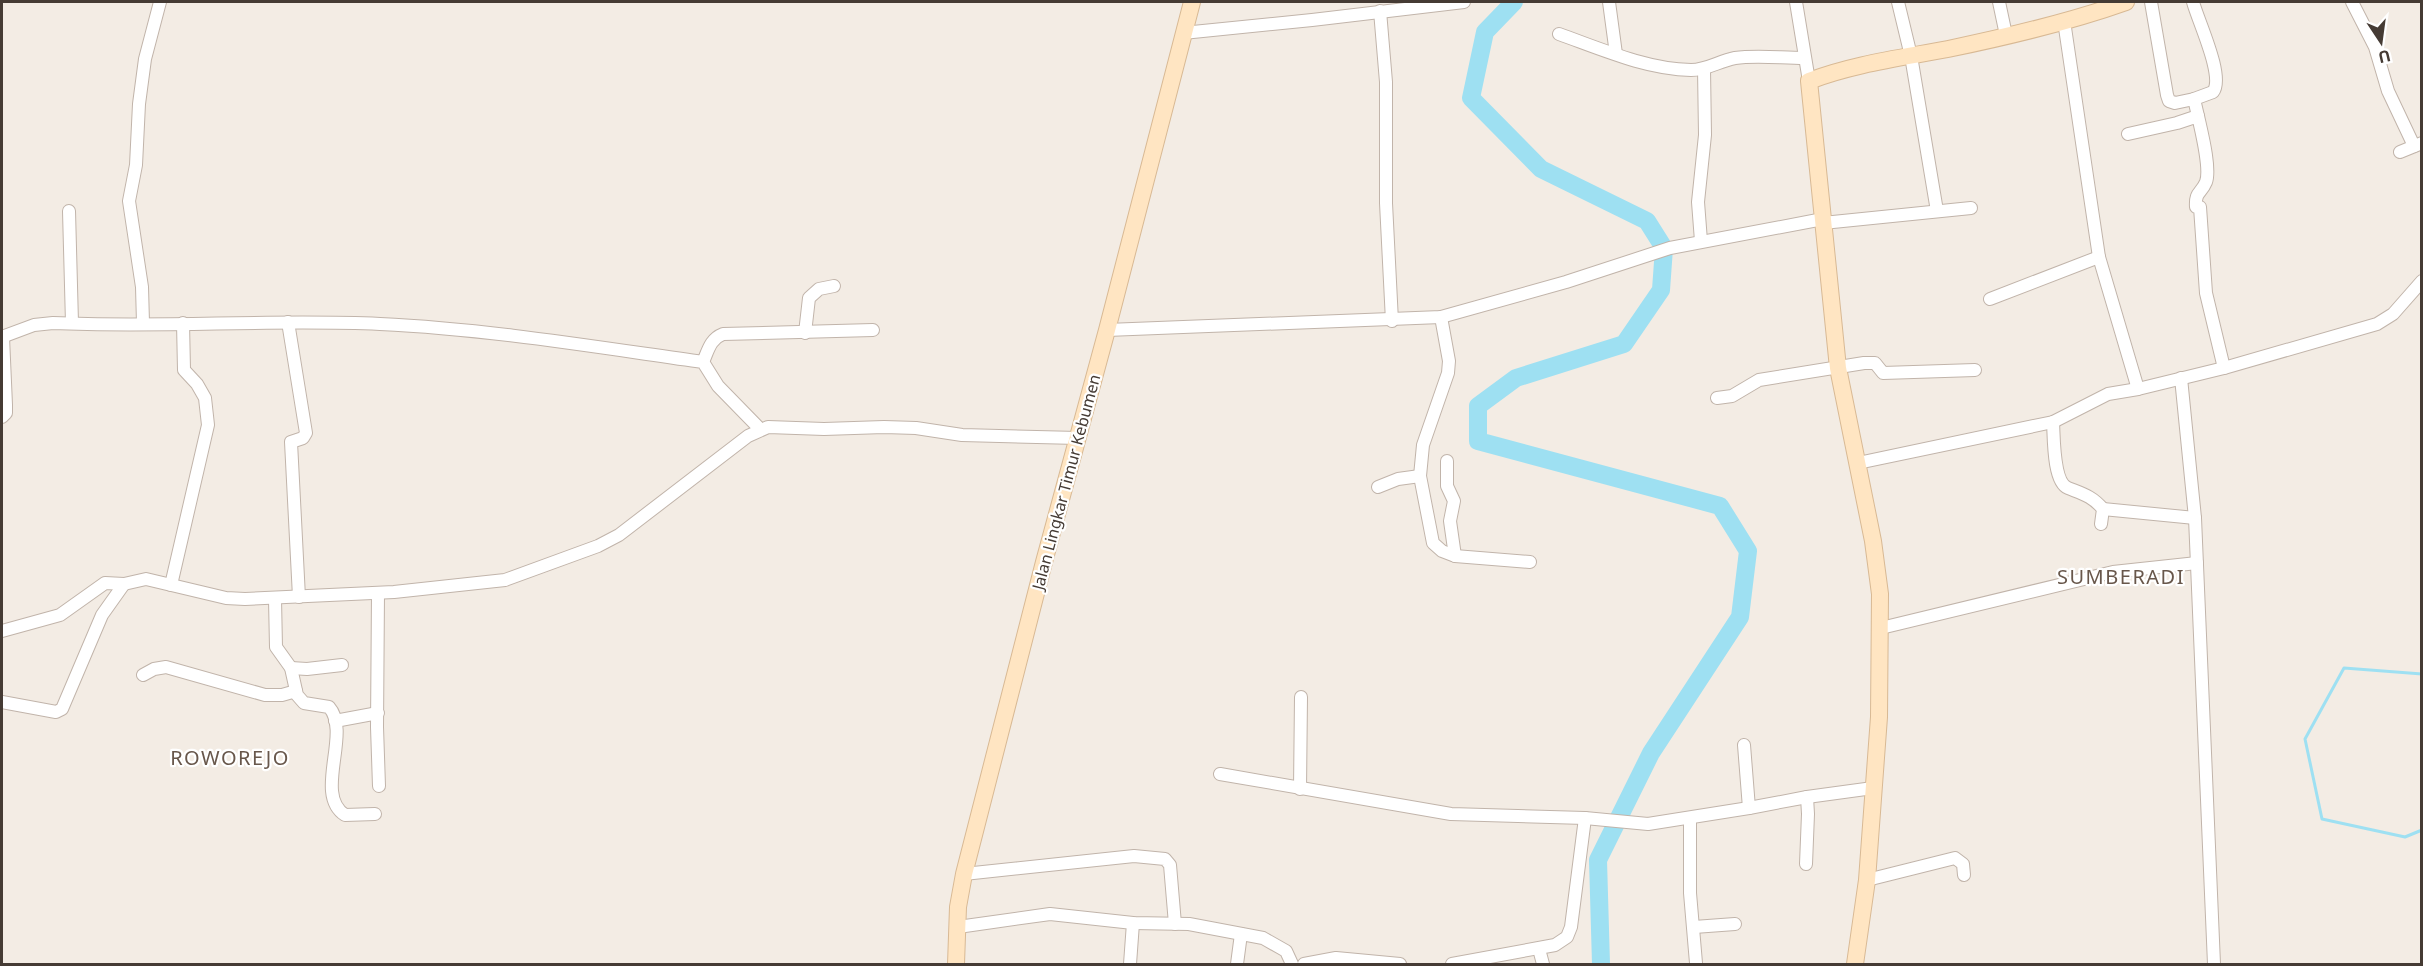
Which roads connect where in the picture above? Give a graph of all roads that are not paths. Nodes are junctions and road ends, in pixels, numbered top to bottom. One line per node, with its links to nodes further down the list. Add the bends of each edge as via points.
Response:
1 (160, 2): 40 (street, via 145,59 129,201 142,287)
2 (1192, 2): 14 (street, Jalan Lingkar Timur Kebumen)
3 (1464, 2): 12 (street)
4 (1609, 2): 17 (street)
5 (1796, 2): 19 (street)
6 (1898, 2): 18 (street)
7 (1999, 2): 16 (street)
8 (2126, 2): 13 (street)
9 (2151, 2): 22 (street, via 2169,101)
10 (2193, 2): 22 (street, via 2217,84 2213,92)
11 (2352, 2): 25 (street, via 2375,47 2388,91)
12 (1380, 11): 14 (street); 37 (street, via 1386,82 1386,203)
13 (2064, 21): 16 (street); 32 (street)
14 (1183, 33): 43 (street, Jalan Lingkar Timur Kebumen)
15 (1559, 34): 17 (street)
16 (2006, 35): 18 (street)
17 (1616, 54): 20 (street, via 1690,70)
18 (1911, 56): 21 (street, via 1840,70); 29 (street)
19 (1804, 58): 20 (street, via 1738,58); 21 (street)
20 (1704, 69): 31 (street, via 1705,135 1698,202)
21 (1809, 81): 30 (street)
22 (2194, 99): 23 (street)
23 (2198, 116): 24 (street); 48 (street, via 2207,179 2196,198 2196,207 2200,207 2206,293)
24 (2128, 134)
25 (2418, 145): 26 (street)
26 (2400, 152)
27 (1971, 208): 29 (street)
28 (69, 211): 39 (street)
29 (1937, 211): 30 (street)
30 (1823, 221): 31 (street); 47 (street)
31 (1701, 241): 36 (street)
32 (2099, 257): 35 (street); 51 (street)
33 (2421, 281): 48 (street, via 2393,314 2376,324)
34 (834, 286): 44 (street, via 819,289 809,298)
35 (1990, 299)
36 (1441, 317): 37 (street); 59 (street, via 1448,372 1424,445)
37 (1392, 321): 43 (street)
38 (288, 322): 41 (street); 46 (street, via 381,324 519,335); 70 (street, via 306,433 291,442)
39 (72, 323): 40 (street); 45 (street, via 34,325)
40 (143, 323): 41 (street)
41 (183, 323): 68 (street, via 184,370 205,398 208,425)
42 (873, 330): 44 (street)
43 (1107, 330): 56 (street, Jalan Lingkar Timur Kebumen)
44 (805, 333): 46 (street, via 721,335 711,342)
45 (2, 337): 53 (street, via 6,405)
46 (703, 363): 55 (street, via 718,386)
47 (1838, 368): 49 (street, via 1869,362 1877,364 1884,373); 52 (street, via 1759,380 1732,396); 58 (street)
48 (2224, 368): 50 (street)
49 (1975, 370)
50 (2181, 378): 51 (street); 62 (street)
51 (2138, 389): 54 (street, via 2098,398)
52 (1717, 398)
53 (2, 417)
54 (2053, 422): 58 (street); 61 (street, via 2058,477 2065,487 2088,494)
55 (760, 429): 56 (street, via 884,427 962,435); 69 (street, via 631,527 598,546 505,580)
56 (1078, 438): 93 (street, Jalan Lingkar Timur Kebumen)
57 (1447, 461): 64 (street, via 1447,486 1454,501 1450,521)
58 (1858, 463): 72 (street, via 1873,541)
59 (1420, 476): 60 (street, via 1398,478); 64 (street, via 1433,543)
60 (1378, 487)
61 (2103, 509): 62 (street); 63 (street)
62 (2194, 518): 66 (street)
63 (2101, 524)
64 (1455, 556): 65 (street)
65 (1530, 562)
66 (2197, 563): 72 (street, via 2113,572); 113 (street)
67 (124, 584): 68 (street, via 146,579); 73 (street, via 105,583 60,615); 79 (street, via 102,615 62,709 56,712)
68 (171, 585): 71 (street, via 226,598)
69 (378, 593): 70 (street); 80 (street)
70 (299, 597): 71 (street)
71 (275, 599): 75 (street, via 276,648)
72 (1881, 628): 85 (street)
73 (2, 631)
74 (342, 665): 75 (street)
75 (291, 668): 77 (street)
76 (143, 675): 77 (street, via 166,668 265,695)
77 (296, 691): 81 (street, via 304,703 329,707)
78 (1301, 697): 86 (street)
79 (2, 702)
80 (378, 712): 81 (street); 84 (street)
81 (335, 721): 89 (street, via 334,801 345,815)
82 (1744, 745): 88 (street)
83 (1220, 774): 86 (street)
84 (379, 786)
85 (1873, 788): 87 (street); 95 (street)
86 (1300, 789): 90 (street, via 1450,814)
87 (1807, 796): 88 (street); 92 (street)
88 (1749, 808): 91 (street)
89 (375, 814)
90 (1588, 818): 91 (street, via 1648,824); 102 (street, via 1571,927 1561,942)
91 (1690, 818): 100 (street)
92 (1806, 864)
93 (964, 874): 97 (street, via 1098,858 1161,858 1170,865); 99 (street, Jalan Lingkar Timur Kebumen)
94 (1964, 875): 95 (street, via 1963,864 1955,858)
95 (1867, 880): 112 (street)
96 (1133, 923): 97 (street); 99 (street, via 1050,914); 105 (street)
97 (1175, 924): 101 (street)
98 (1736, 924): 100 (street)
99 (958, 927): 104 (street, Jalan Lingkar Timur Kebumen)
100 (1694, 927): 103 (street)
101 (1241, 934): 106 (street); 107 (street, via 1275,944 1286,951)
102 (1539, 949): 110 (street); 111 (street)
103 (1696, 963)
104 (956, 964)
105 (1130, 964)
106 (1238, 964)
107 (1292, 964)
108 (1304, 964): 109 (street, via 1336,958)
109 (1400, 964)
110 (1452, 964)
111 (1543, 964)
112 (1855, 964)
113 (2214, 964)

